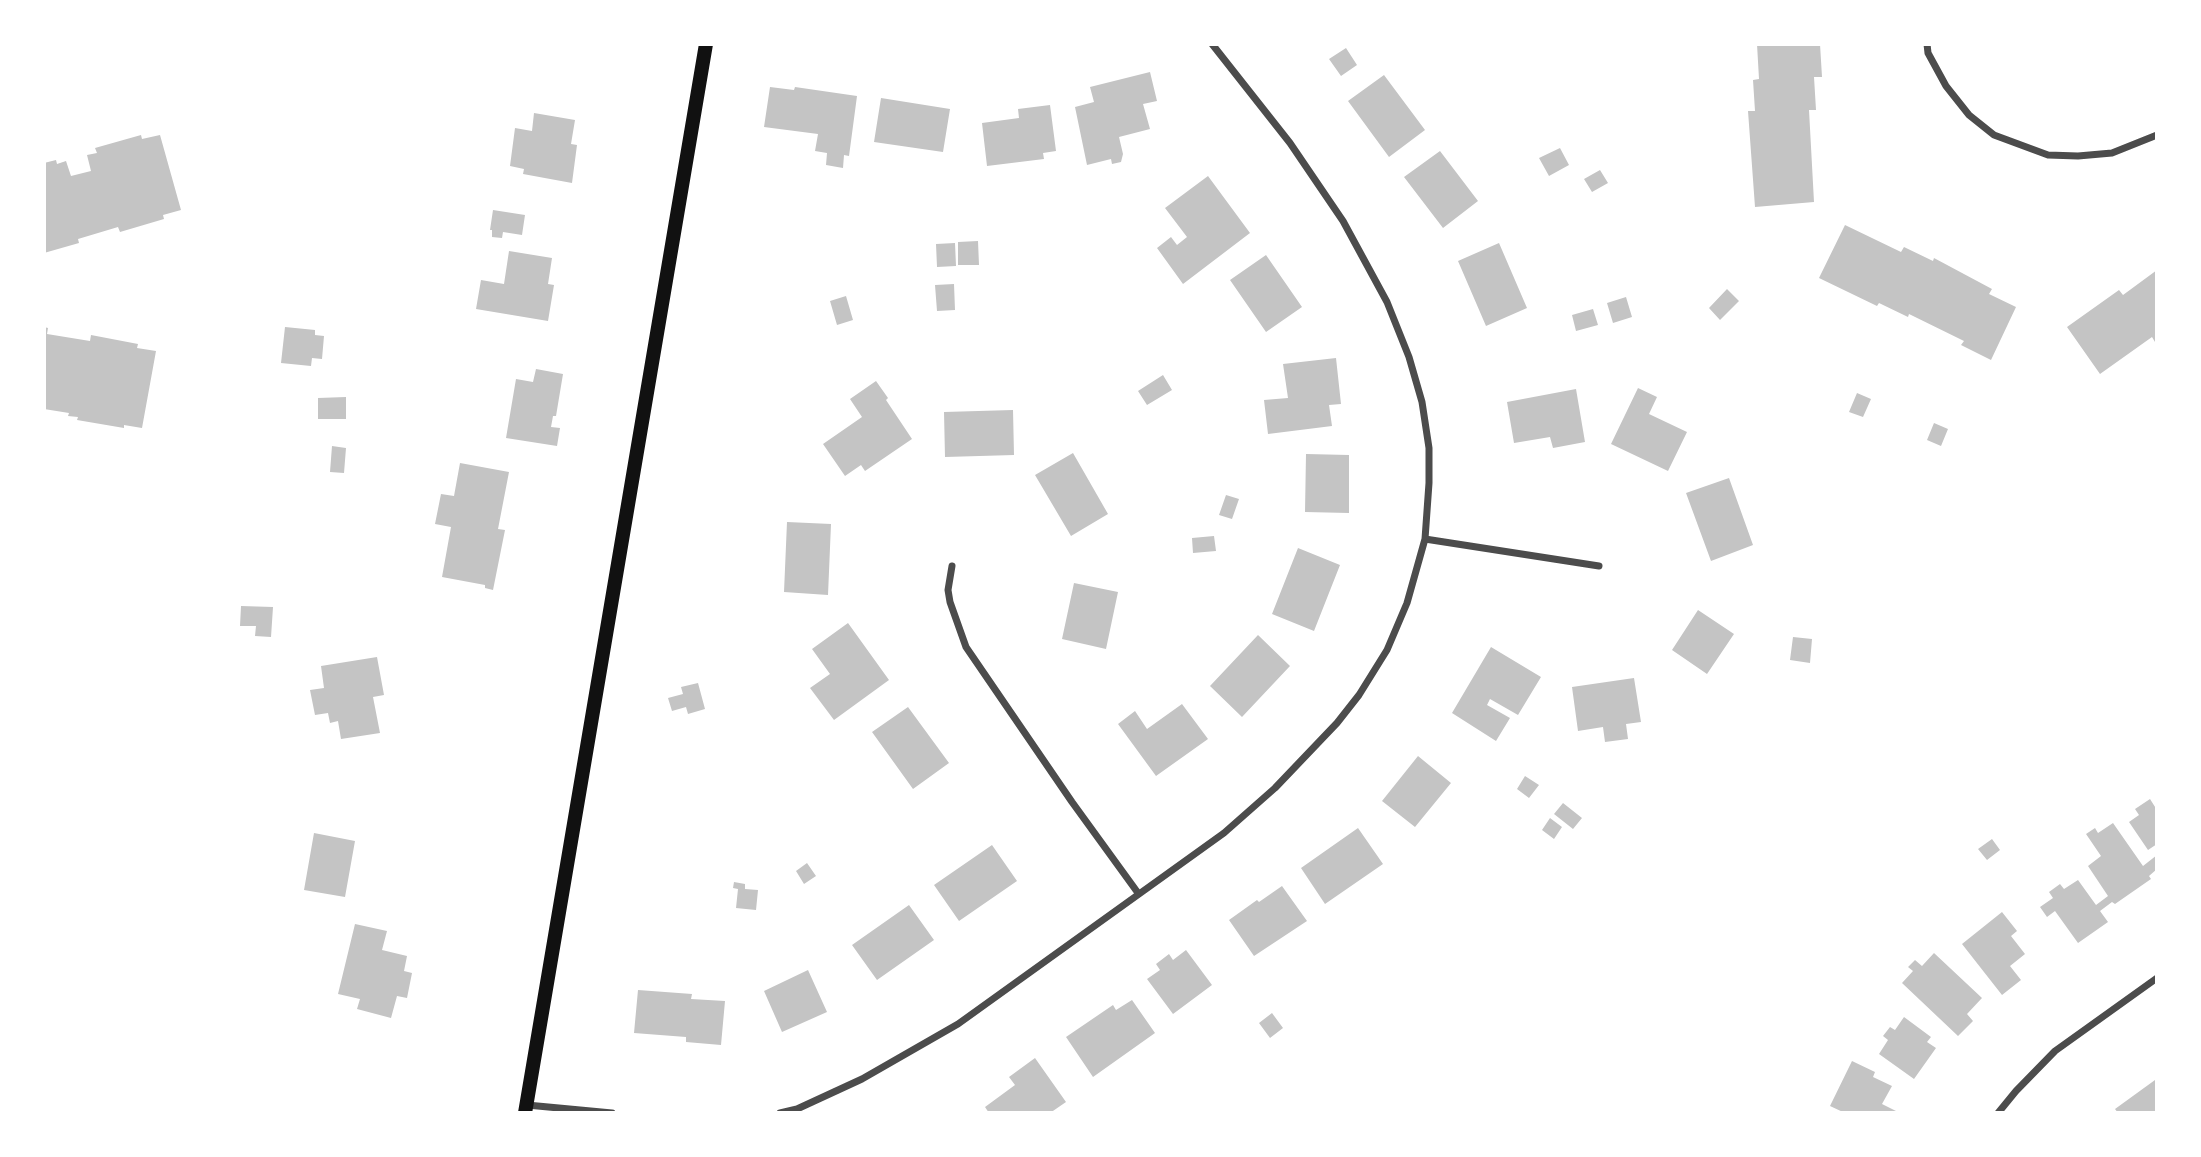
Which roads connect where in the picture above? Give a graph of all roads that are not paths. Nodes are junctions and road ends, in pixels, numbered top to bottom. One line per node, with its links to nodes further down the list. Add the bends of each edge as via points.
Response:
1 (706, 44): 10 (main road)
2 (1212, 44): 5 (street, via 1290,143 1343,221 1387,302 1422,402 1429,460)
3 (1927, 44): 4 (street, via 1946,86 1993,135 2049,155 2078,156 2112,153)
4 (2157, 135)
5 (1425, 539): 7 (street); 8 (street, via 1407,603 1387,650 1359,695 1265,797)
6 (952, 566): 8 (street, via 947,590 966,647)
7 (1599, 566)
8 (1138, 893): 12 (street, via 958,1024 862,1079)
9 (2157, 978): 13 (street, via 2055,1051)
10 (526, 1109): 11 (street)
11 (612, 1113)
12 (780, 1113)
13 (1998, 1113)

